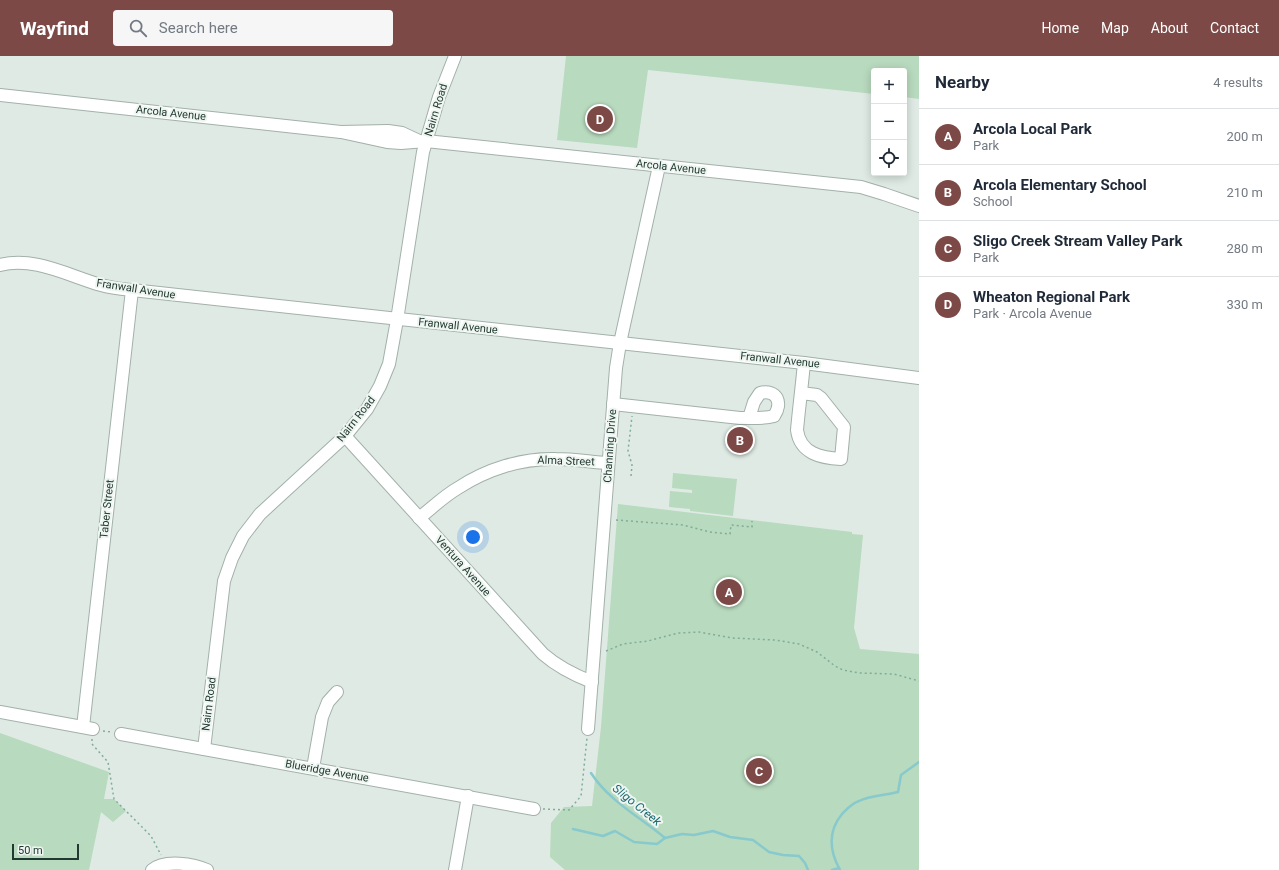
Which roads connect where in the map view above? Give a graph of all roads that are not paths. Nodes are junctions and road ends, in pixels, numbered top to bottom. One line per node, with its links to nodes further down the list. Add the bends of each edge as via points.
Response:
1 (454, 56): 3 (street, Nairn Road)
2 (0, 95): 3 (street, Arcola Avenue, via 341,132 388,131)
3 (423, 141): 4 (street, Arcola Avenue); 8 (street, Nairn Road)
4 (659, 166): 5 (street, Arcola Avenue, via 861,188); 9 (street, Channing Drive)
5 (919, 206)
6 (0, 265): 7 (street, Franwall Avenue, via 10,262 34,264 102,285)
7 (132, 290): 8 (street, Franwall Avenue); 20 (street, Taber Street, via 88,728)
8 (397, 320): 9 (street, Franwall Avenue); 15 (street, Nairn Road, via 389,364 380,386)
9 (620, 343): 10 (street, Franwall Avenue); 13 (street, Channing Drive)
10 (804, 363): 11 (street, Franwall Avenue); 12 (street)
11 (919, 378)
12 (801, 393): 12 (street, via 797,430 801,444 815,455 841,459 844,427 821,398)
13 (613, 404): 14 (street); 16 (street, Channing Drive)
14 (749, 418)
15 (345, 436): 17 (street, Ventura Avenue); 23 (street, Nairn Road, via 260,514 243,536 232,558 224,581)
16 (608, 463): 17 (street, Alma Street, via 556,458 507,465 483,474 458,488); 18 (street, Channing Drive)
17 (419, 518): 18 (street, Ventura Avenue, via 543,654 569,673)
18 (592, 682): 21 (street, Channing Drive)
19 (337, 692): 24 (street, via 328,702 322,717)
20 (0, 712)
21 (588, 729)
22 (121, 734): 23 (street, Blueridge Avenue)
23 (204, 749): 24 (street, Blueridge Avenue)
24 (313, 768): 25 (street, Blueridge Avenue)
25 (468, 796): 26 (street, Blueridge Avenue); 29 (street)
26 (534, 809)
27 (152, 870): 28 (street, via 166,864 197,865)
28 (207, 870)
29 (455, 870)

